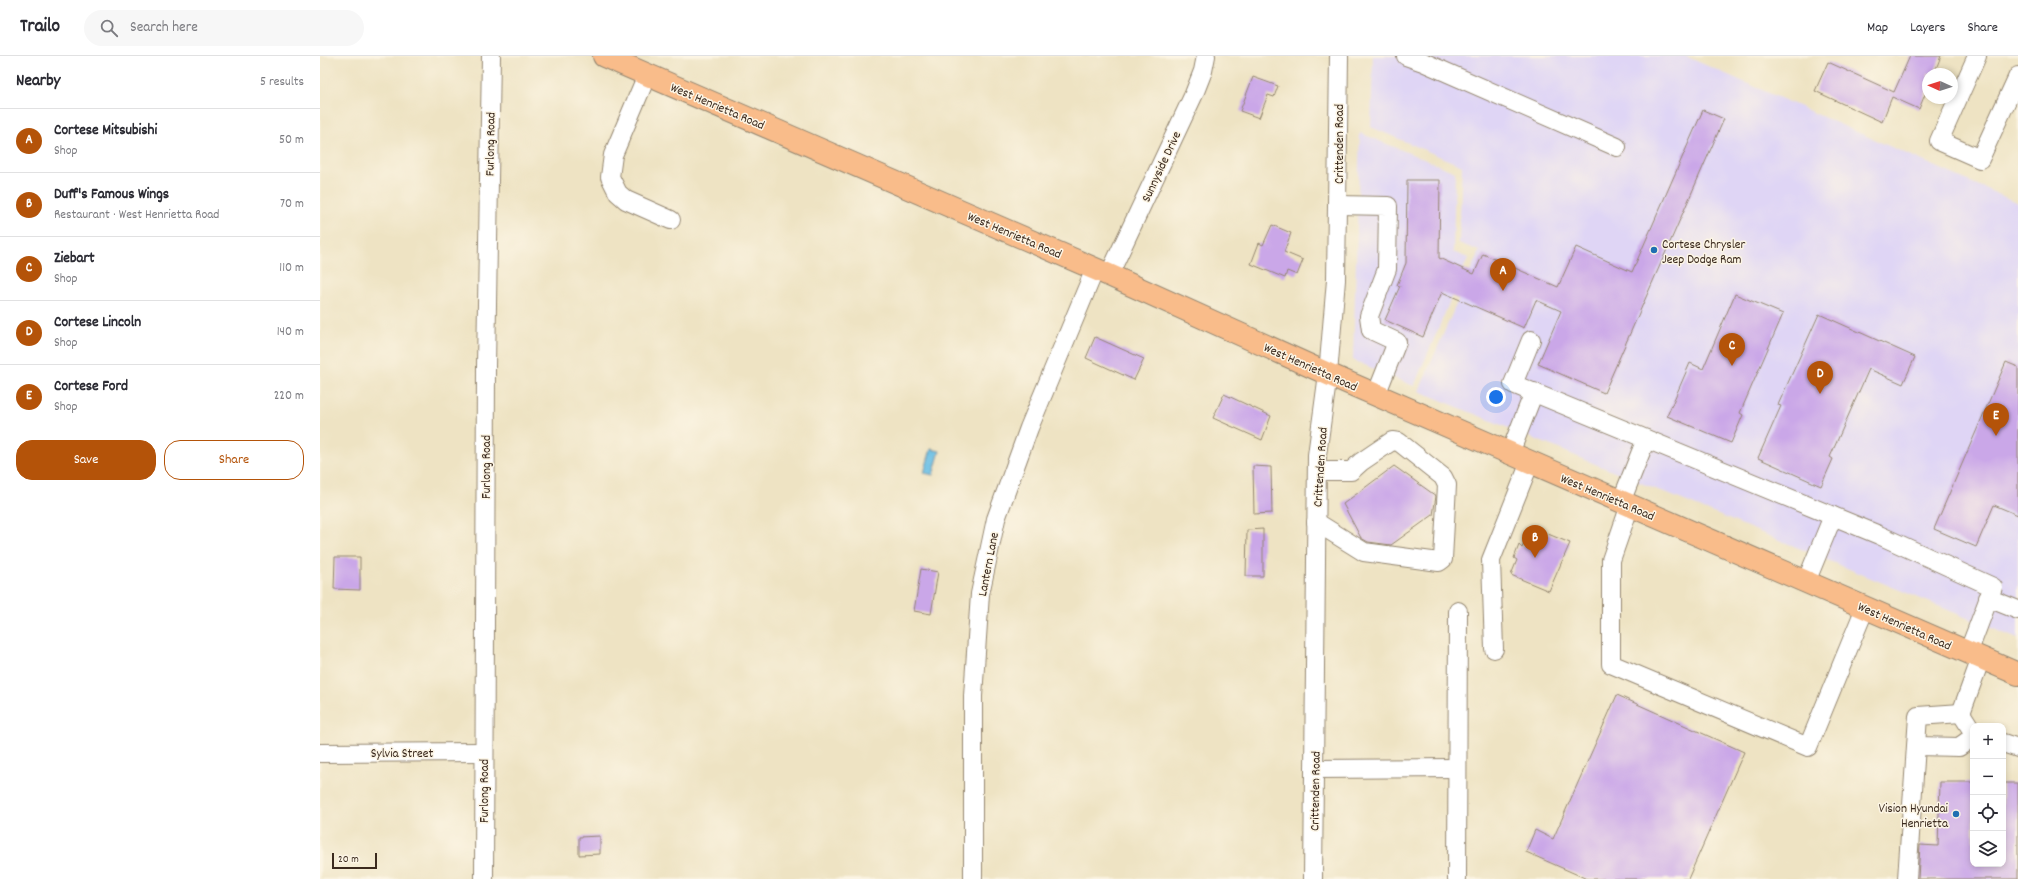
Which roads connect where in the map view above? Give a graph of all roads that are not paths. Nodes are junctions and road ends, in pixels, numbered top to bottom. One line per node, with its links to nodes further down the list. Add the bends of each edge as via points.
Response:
1 (604, 56): 7 (main road, West Henrietta Road)
2 (1206, 56): 12 (street, Sunnyside Drive, via 1194,94)
3 (1339, 56): 10 (street, Crittenden Road)
4 (1406, 56): 9 (street)
5 (1977, 56): 8 (street, via 1939,141 1980,159)
6 (486, 58): 38 (street, Furlong Road)
7 (647, 75): 11 (street, via 613,155 610,177 618,193 626,200); 12 (main road, West Henrietta Road)
8 (2018, 76)
9 (1617, 147)
10 (1338, 205): 14 (street, Crittenden Road, via 1336,280); 16 (street, via 1388,206 1387,269 1369,316 1371,330 1397,342)
11 (671, 220)
12 (1102, 272): 14 (main road, West Henrietta Road); 43 (street, Lantern Lane, via 1029,428 996,519 980,594 972,696)
13 (1531, 340): 15 (street, via 1513,384)
14 (1328, 374): 16 (main road, West Henrietta Road); 20 (street, Crittenden Road)
15 (1534, 392): 17 (street); 18 (street)
16 (1376, 394): 18 (main road, West Henrietta Road)
17 (1646, 439): 21 (street); 22 (street)
18 (1510, 453): 19 (main road, West Henrietta Road)
19 (1530, 462): 21 (main road, West Henrietta Road); 29 (street, via 1491,560)
20 (1317, 471): 23 (street, Crittenden Road); 23 (street, via 1351,471 1392,441 1399,442 1443,477 1447,485 1443,559 1439,562 1364,552)
21 (1626, 504): 24 (main road, West Henrietta Road); 26 (street, via 1611,560 1611,664 1808,747)
22 (1833, 516): 24 (street); 25 (street, via 1993,586)
23 (1316, 522): 40 (street, Crittenden Road)
24 (1806, 582): 26 (main road, West Henrietta Road)
25 (1988, 598): 27 (street); 30 (street)
26 (1865, 608): 30 (main road, West Henrietta Road)
27 (2018, 610)
28 (1458, 611): 41 (street)
29 (1494, 649)
30 (1974, 656): 31 (main road, West Henrietta Road); 32 (street)
31 (2018, 674)
32 (1961, 713): 33 (street); 36 (street, via 1918,716)
33 (1970, 727)
34 (1970, 739): 36 (street, via 1959,747)
35 (2006, 744): 37 (street)
36 (1917, 746): 46 (street)
37 (2018, 748)
38 (483, 752): 39 (street, Sylvia Street); 42 (street, Furlong Road)
39 (320, 753)
40 (1314, 768): 41 (street); 44 (street, Crittenden Road)
41 (1457, 768): 45 (street)
42 (484, 879)
43 (973, 879)
44 (1313, 879)
45 (1457, 879)
46 (1907, 879)

